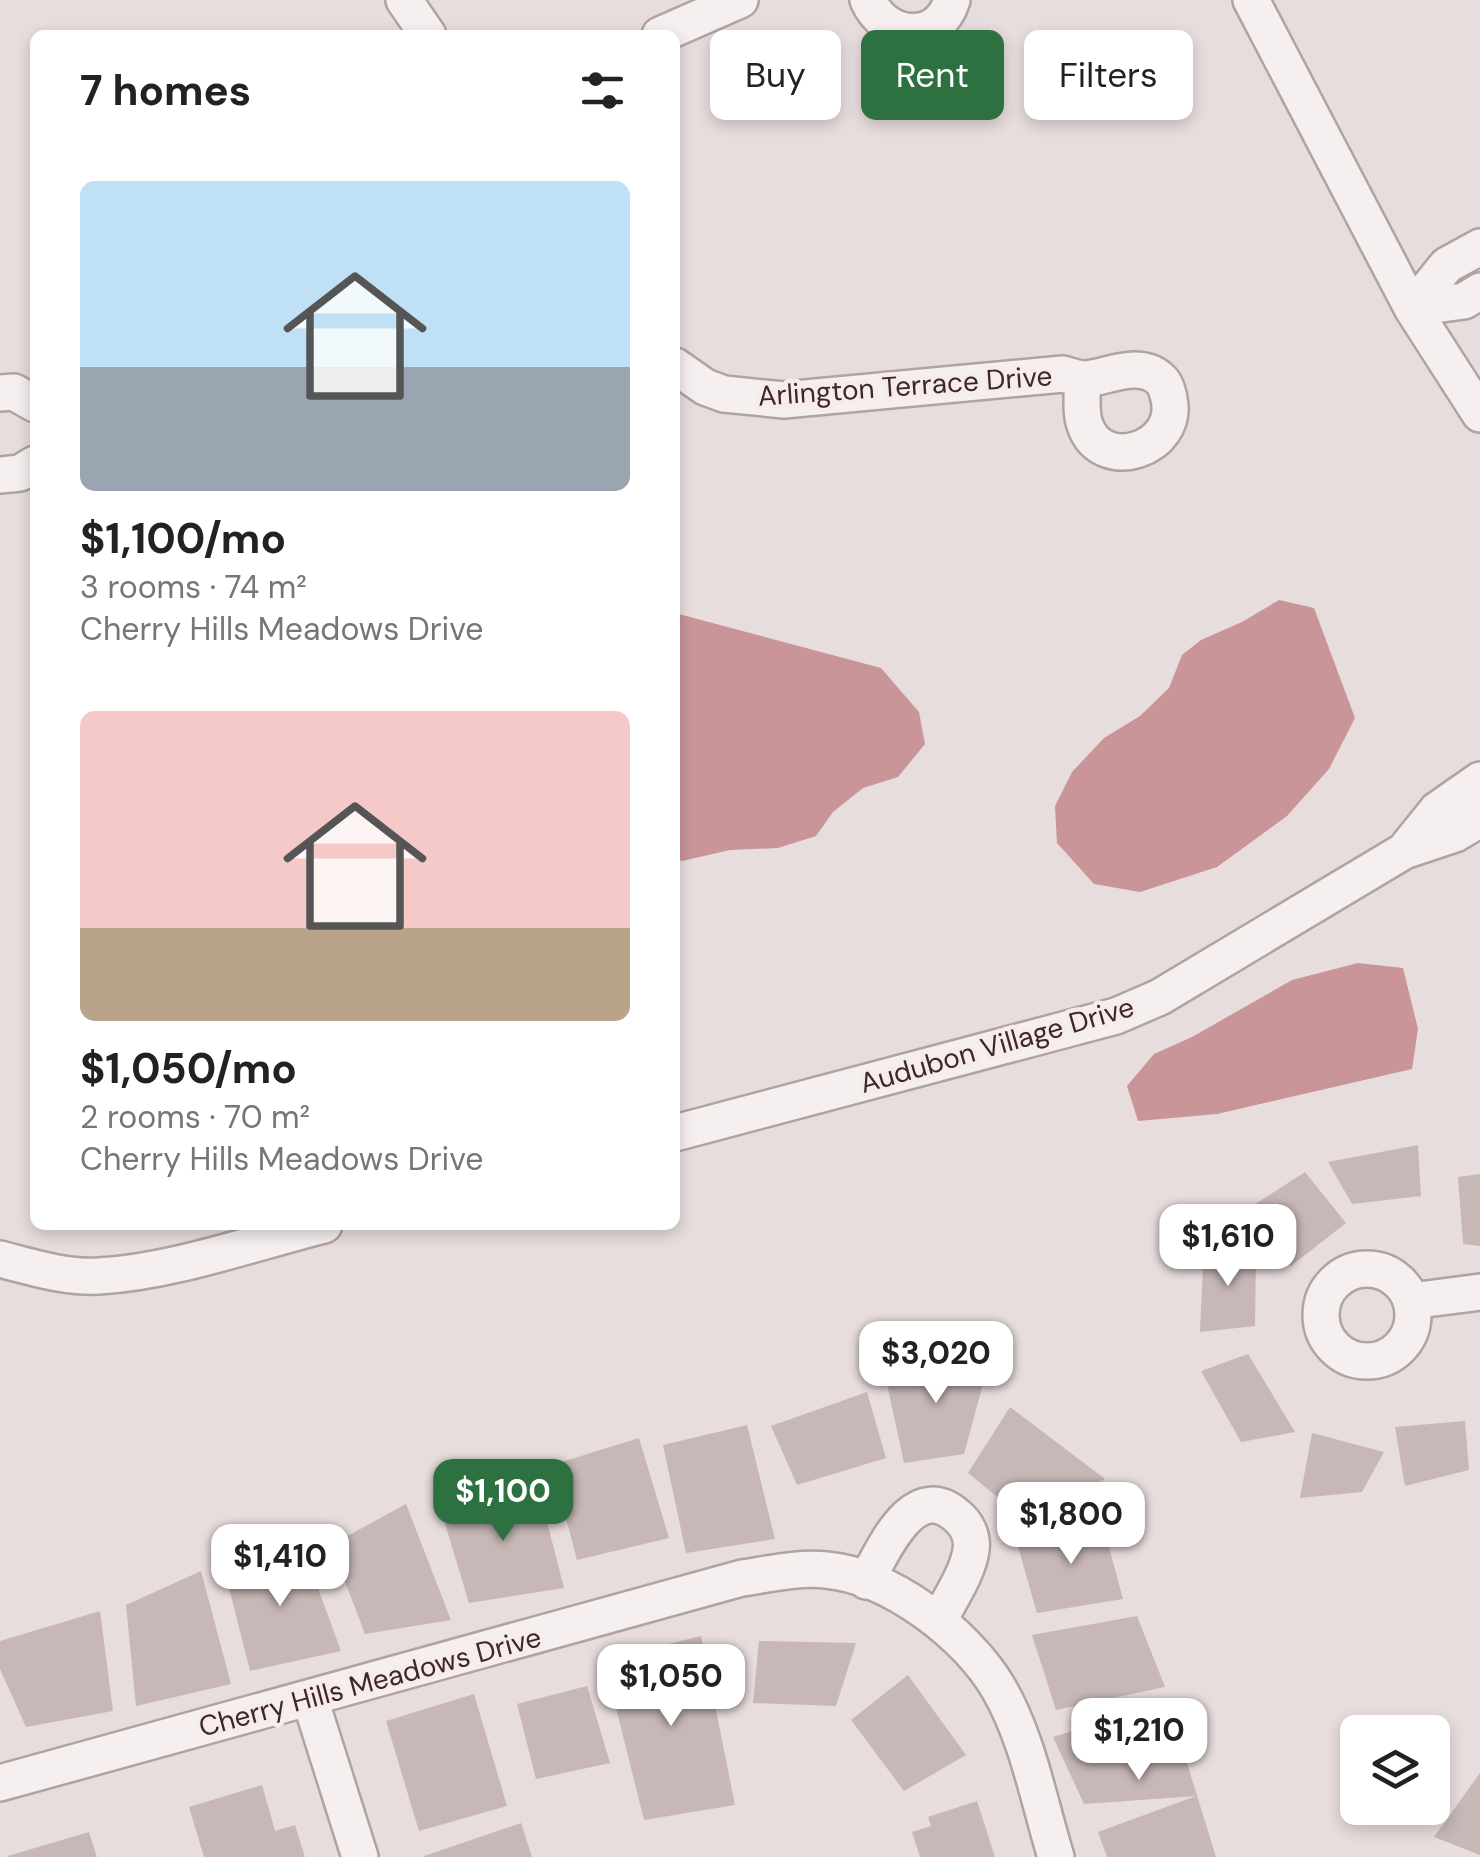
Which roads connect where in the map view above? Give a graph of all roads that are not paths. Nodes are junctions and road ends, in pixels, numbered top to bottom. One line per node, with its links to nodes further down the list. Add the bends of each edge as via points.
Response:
1 (404, 0): 6 (street)
2 (740, 0): 7 (street)
3 (868, 0): 4 (street, via 884,24 912,32 940,21)
4 (952, 0)
5 (1251, 0): 10 (street)
6 (425, 30)
7 (671, 30)
8 (1480, 246): 10 (street, via 1447,265)
9 (1480, 292): 10 (street, via 1464,301)
10 (1412, 308): 15 (street)
11 (680, 370): 12 (street, Arlington Terrace Drive, via 724,394 784,400 1063,374)
12 (1082, 380)
13 (0, 393): 14 (street)
14 (30, 401)
15 (1480, 414)
16 (30, 467): 17 (street)
17 (0, 475)
18 (1480, 780): 20 (street, Audubon Village Drive, via 1437,810)
19 (1480, 819): 20 (street, Audubon Village Drive)
20 (1404, 852): 21 (street, Audubon Village Drive, via 1160,997 1116,1016)
21 (680, 1132)
22 (304, 1230): 23 (street, via 95,1276)
23 (0, 1259)
24 (1480, 1292): 25 (street)
25 (1411, 1301)
26 (866, 1581): 27 (street, Cherry Hills Meadows Drive); 27 (street, via 899,1522 913,1510 947,1508 967,1527 971,1554); 28 (street, Cherry Hills Meadows Drive, via 827,1570 742,1578)
27 (939, 1621): 31 (street, Cherry Hills Meadows Drive, via 999,1689)
28 (310, 1699): 29 (street, Cherry Hills Meadows Drive); 30 (street)
29 (0, 1783)
30 (360, 1857)
31 (1056, 1857)

